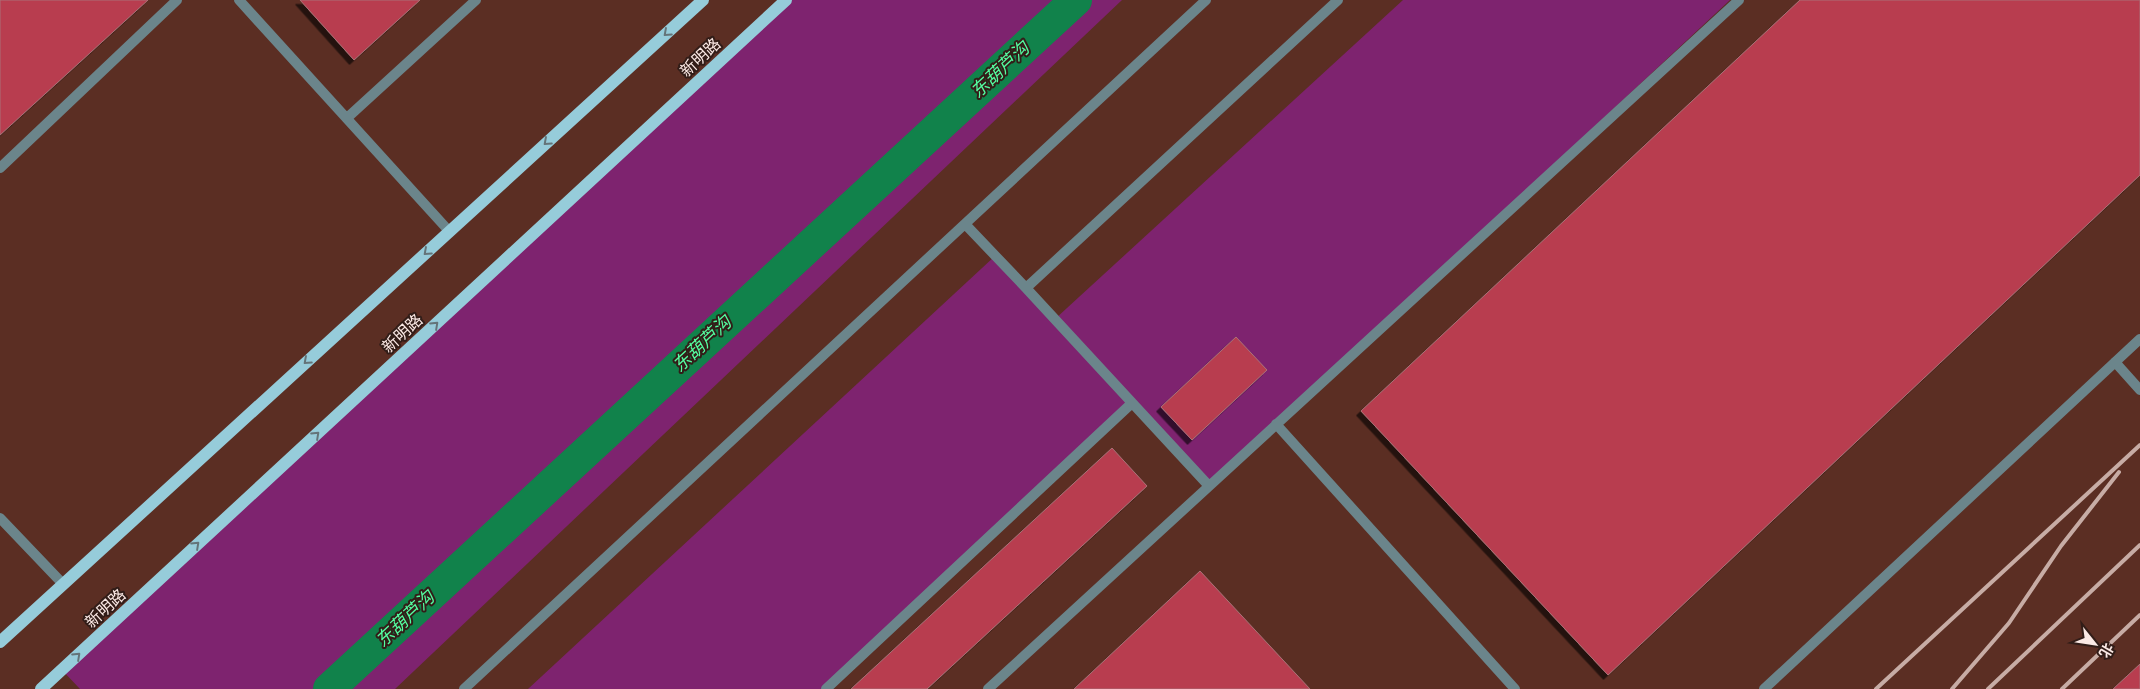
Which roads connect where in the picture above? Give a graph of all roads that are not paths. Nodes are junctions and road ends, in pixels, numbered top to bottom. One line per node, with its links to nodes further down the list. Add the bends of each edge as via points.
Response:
1 (177, 0): 10 (lane)
2 (239, 0): 9 (lane)
3 (476, 0): 9 (lane)
4 (703, 0): 12 (main road, one-way to 12)
5 (786, 0): 23 (main road, 新明路, one-way to 5)
6 (1206, 0): 11 (lane)
7 (1338, 0): 13 (lane)
8 (1739, 0): 18 (lane)
9 (346, 118): 12 (lane)
10 (0, 168)
11 (965, 224): 13 (lane); 24 (lane)
12 (449, 231): 21 (main road, one-way to 21)
13 (1026, 288): 17 (lane)
14 (2140, 339): 15 (lane)
15 (2115, 362): 16 (lane); 28 (lane)
16 (2140, 390)
17 (1132, 403): 19 (lane); 25 (lane)
18 (1276, 424): 19 (lane); 27 (lane)
19 (1209, 486): 26 (lane)
20 (0, 518): 21 (lane)
21 (63, 584): 22 (main road)
22 (0, 642)
23 (41, 689)
24 (464, 689)
25 (826, 689)
26 (988, 689)
27 (1514, 689)
28 (1764, 689)

